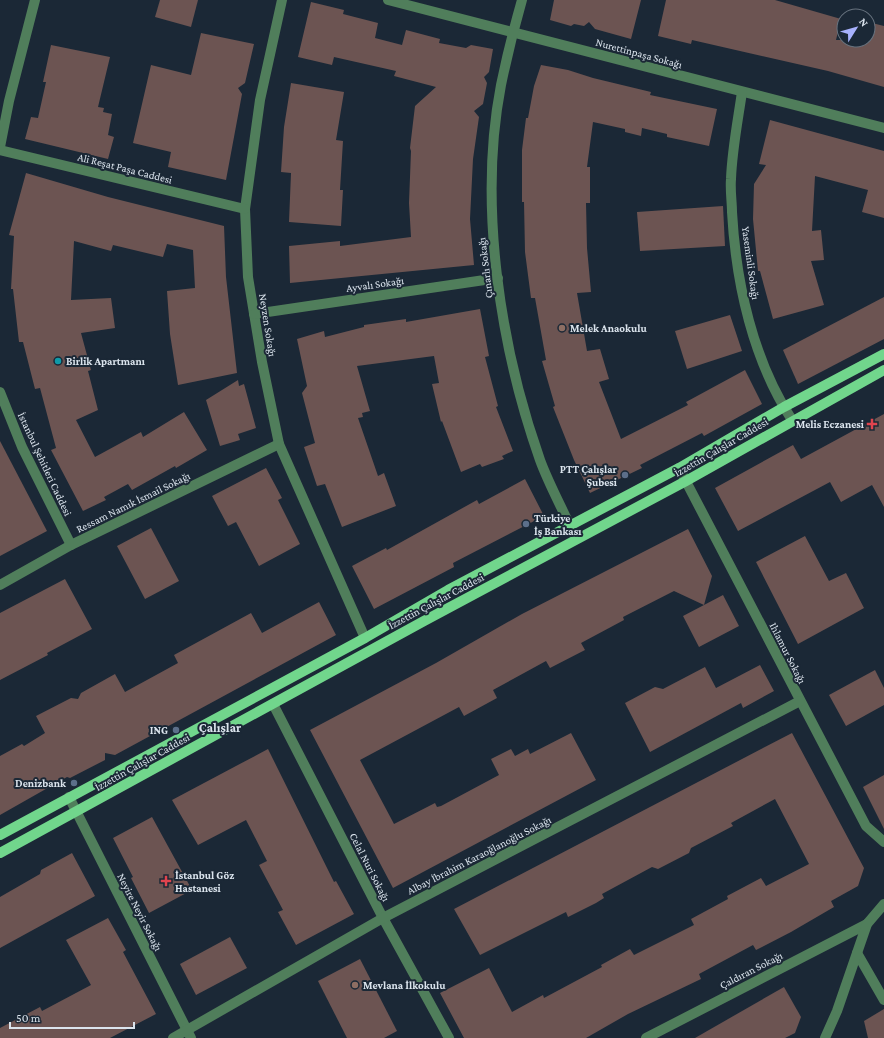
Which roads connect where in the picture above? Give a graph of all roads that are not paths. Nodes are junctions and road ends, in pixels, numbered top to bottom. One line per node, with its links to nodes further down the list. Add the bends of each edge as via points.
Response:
1 (35, 0): 8 (street)
2 (282, 0): 10 (street, Neyzen Sokağı, via 260,100)
3 (388, 0): 5 (street, Nurettinpaşa Sokağı)
4 (522, 0): 5 (street, Çınarlı Sokağı)
5 (513, 32): 6 (street, Nurettinpaşa Sokağı); 11 (street, Çınarlı Sokağı, via 501,86 493,154 493,235)
6 (742, 92): 7 (street, Nurettinpaşa Sokağı); 16 (street, Yaseminli Sokağı, via 731,179 734,247 746,311 765,366)
7 (884, 128)
8 (0, 147)
9 (0, 150): 10 (street, Ali Reşat Paşa Caddesi)
10 (245, 209): 12 (street, Neyzen Sokağı, via 248,277)
11 (498, 278): 12 (street, Ayvalı Sokağı); 21 (street, Çınarlı Sokağı, via 503,315 521,394 540,460)
12 (254, 314): 18 (street, Neyzen Sokağı)
13 (884, 354): 16 (main road, İzzettin Çalışlar Caddesi)
14 (884, 370): 17 (main road, İzzettin Çalışlar Caddesi)
15 (0, 392): 22 (street, İstanbul Şehitleri Caddesi, via 22,447)
16 (784, 408): 17 (street, Yaseminli Sokağı); 19 (main road, İzzettin Çalışlar Caddesi)
17 (792, 420): 20 (main road, İzzettin Çalışlar Caddesi)
18 (279, 444): 22 (street, Ressam Namık İsmail Sokağı); 24 (street, Neyzen Sokağı)
19 (679, 468): 20 (street, Ihlamur Sokağı); 21 (main road, İzzettin Çalışlar Caddesi)
20 (686, 481): 25 (street, Ihlamur Sokağı); 26 (main road, İzzettin Çalışlar Caddesi)
21 (570, 526): 24 (main road, İzzettin Çalışlar Caddesi, via 448,590)
22 (71, 545): 23 (street, Ressam Namık İsmail Sokağı)
23 (0, 585)
24 (365, 638): 27 (main road, İzzettin Çalışlar Caddesi)
25 (800, 701): 30 (street, Ihlamur Sokağı, via 866,826); 33 (street, Albay İbrahim Karaoğlanoğlu Sokağı)
26 (272, 704): 28 (main road, İzzettin Çalışlar Caddesi); 33 (street, Celal Nuri Sokağı)
27 (69, 797): 28 (street, Neyire Neyir Sokağı); 29 (main road, İzzettin Çalışlar Caddesi)
28 (76, 812): 31 (main road, İzzettin Çalışlar Caddesi); 37 (street, Neyire Neyir Sokağı)
29 (0, 835)
30 (884, 842)
31 (0, 854)
32 (884, 904): 34 (street)
33 (383, 918): 37 (street, Albay İbrahim Karaoğlanoğlu Sokağı); 39 (street, Celal Nuri Sokağı)
34 (867, 924): 35 (street); 40 (street, Çaldıran Sokağı)
35 (857, 953): 36 (street); 41 (street)
36 (884, 1000)
37 (189, 1034): 38 (street, Albay İbrahim Karaoğlanoğlu Sokağı)
38 (173, 1038)
39 (449, 1038)
40 (646, 1038)
41 (825, 1038)

